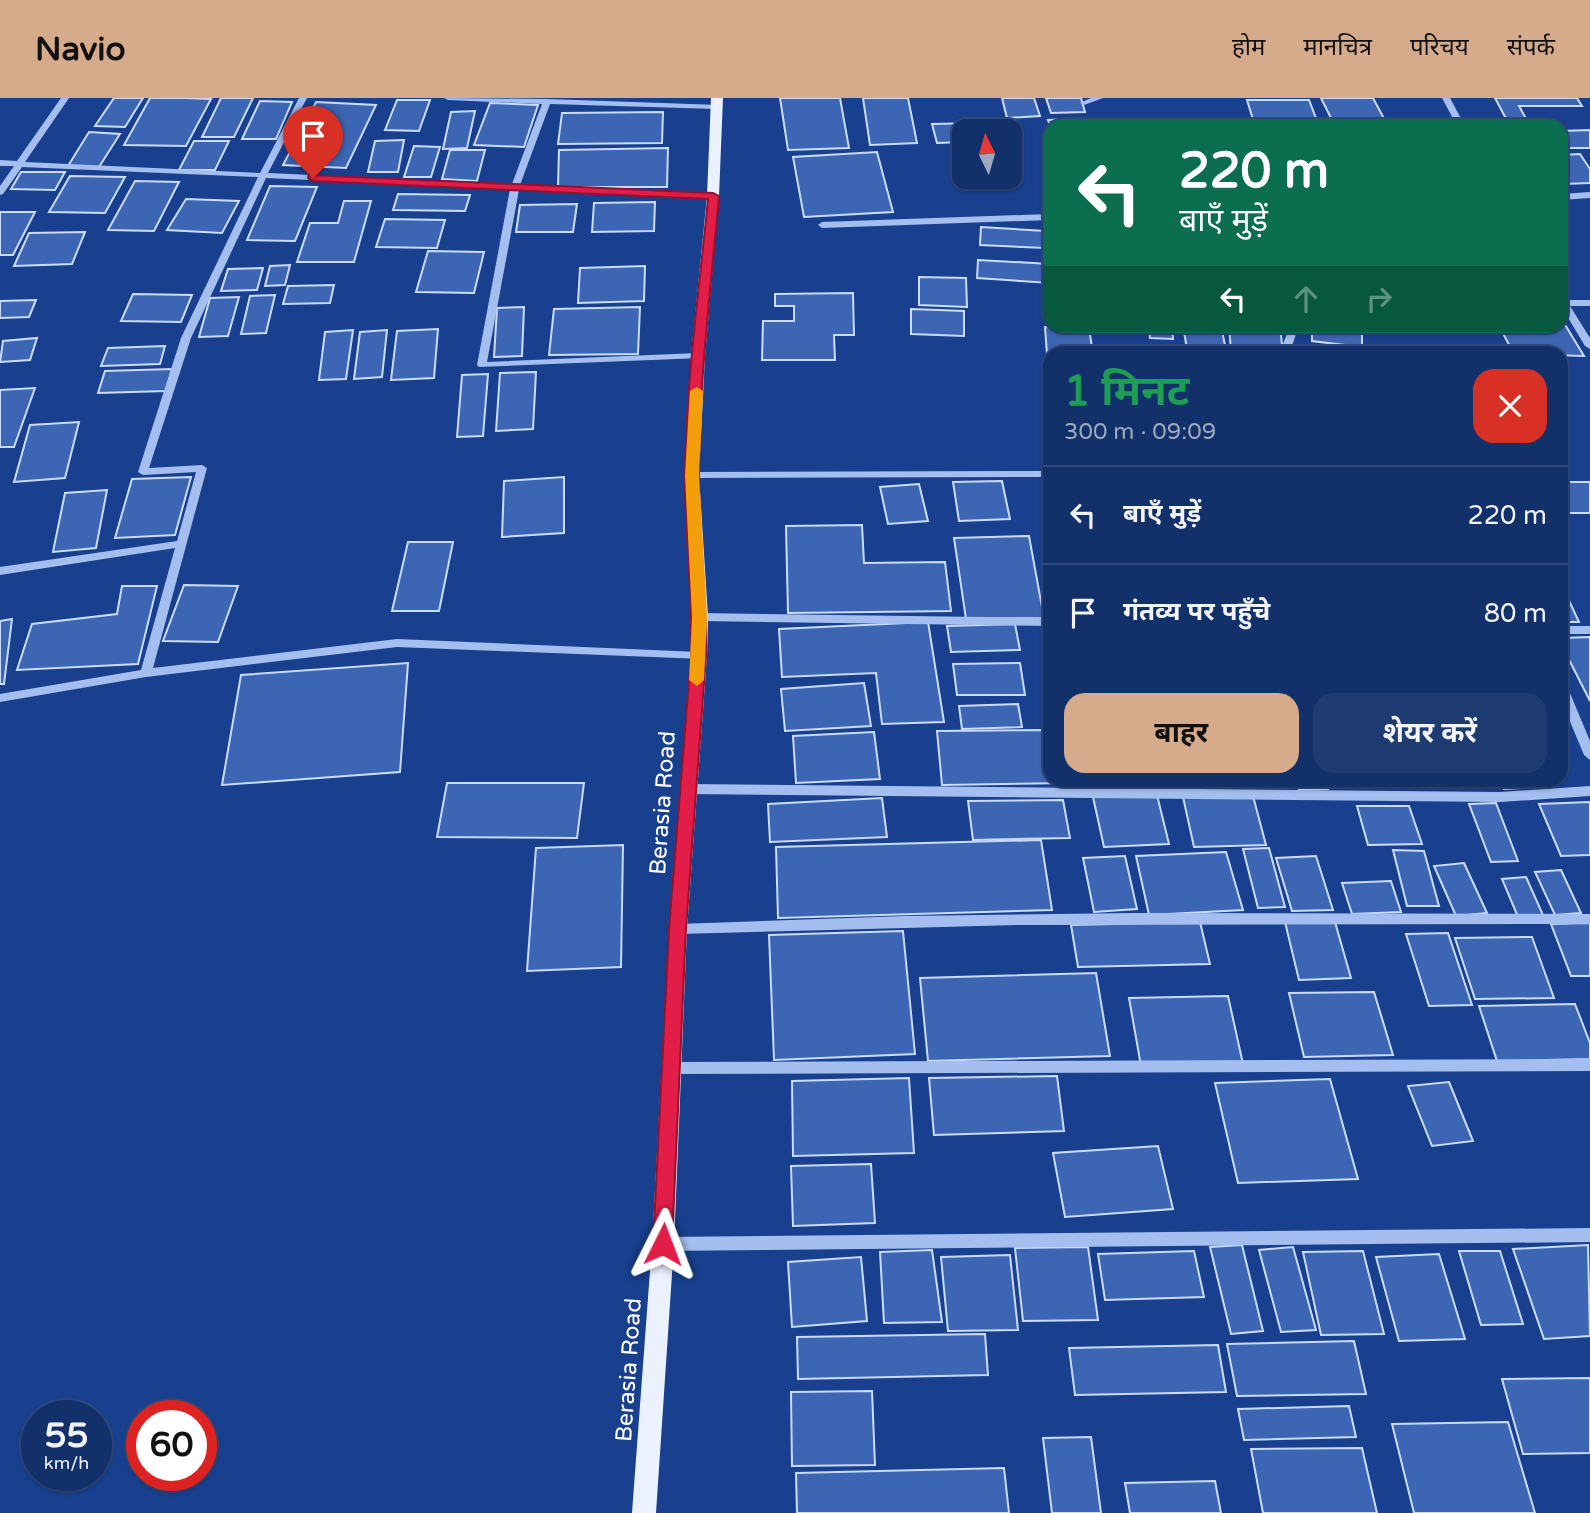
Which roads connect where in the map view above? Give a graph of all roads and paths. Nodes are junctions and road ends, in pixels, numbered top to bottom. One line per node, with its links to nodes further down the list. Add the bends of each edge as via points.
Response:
1 (65, 98): 11 (street)
2 (303, 98): 12 (street)
3 (448, 98): 6 (street)
4 (1099, 98): 8 (street)
5 (1446, 98): 9 (street)
6 (547, 101): 7 (street); 13 (street)
7 (716, 103): 16 (main road, Berasia Road)
8 (1084, 103)
9 (1457, 119)
10 (0, 163): 11 (street)
11 (20, 164): 12 (street); 14 (street)
12 (262, 176): 13 (street); 27 (street, via 186,338 143,472 202,468)
13 (515, 187): 16 (street); 24 (street, via 482,365)
14 (0, 192)
15 (1590, 195): 17 (street)
16 (713, 196): 24 (main road, Berasia Road)
17 (1568, 197)
18 (1043, 217): 19 (street)
19 (822, 225)
20 (1568, 303): 21 (street)
21 (1590, 303)
22 (1568, 312): 23 (street)
23 (1590, 346)
24 (698, 356): 26 (main road, Berasia Road)
25 (1043, 474): 26 (street)
26 (692, 475): 29 (main road, Berasia Road)
27 (180, 544): 28 (street); 34 (street)
28 (0, 572)
29 (699, 617): 30 (street); 33 (main road, Berasia Road)
30 (1043, 622)
31 (1568, 630): 32 (street)
32 (1590, 630)
33 (699, 656): 34 (street, via 397,643); 38 (main road, Berasia Road)
34 (146, 673): 35 (street)
35 (0, 698)
36 (1568, 703): 37 (street)
37 (1590, 755)
38 (688, 789): 39 (street, via 1500,797); 41 (main road, Berasia Road)
39 (1590, 791)
40 (1590, 919): 41 (street, via 1032,918)
41 (678, 929): 43 (main road, Berasia Road)
42 (1590, 1065): 43 (street)
43 (672, 1068): 45 (main road, Berasia Road)
44 (1590, 1234): 45 (street)
45 (663, 1244): 46 (main road, Berasia Road)
46 (644, 1513)

